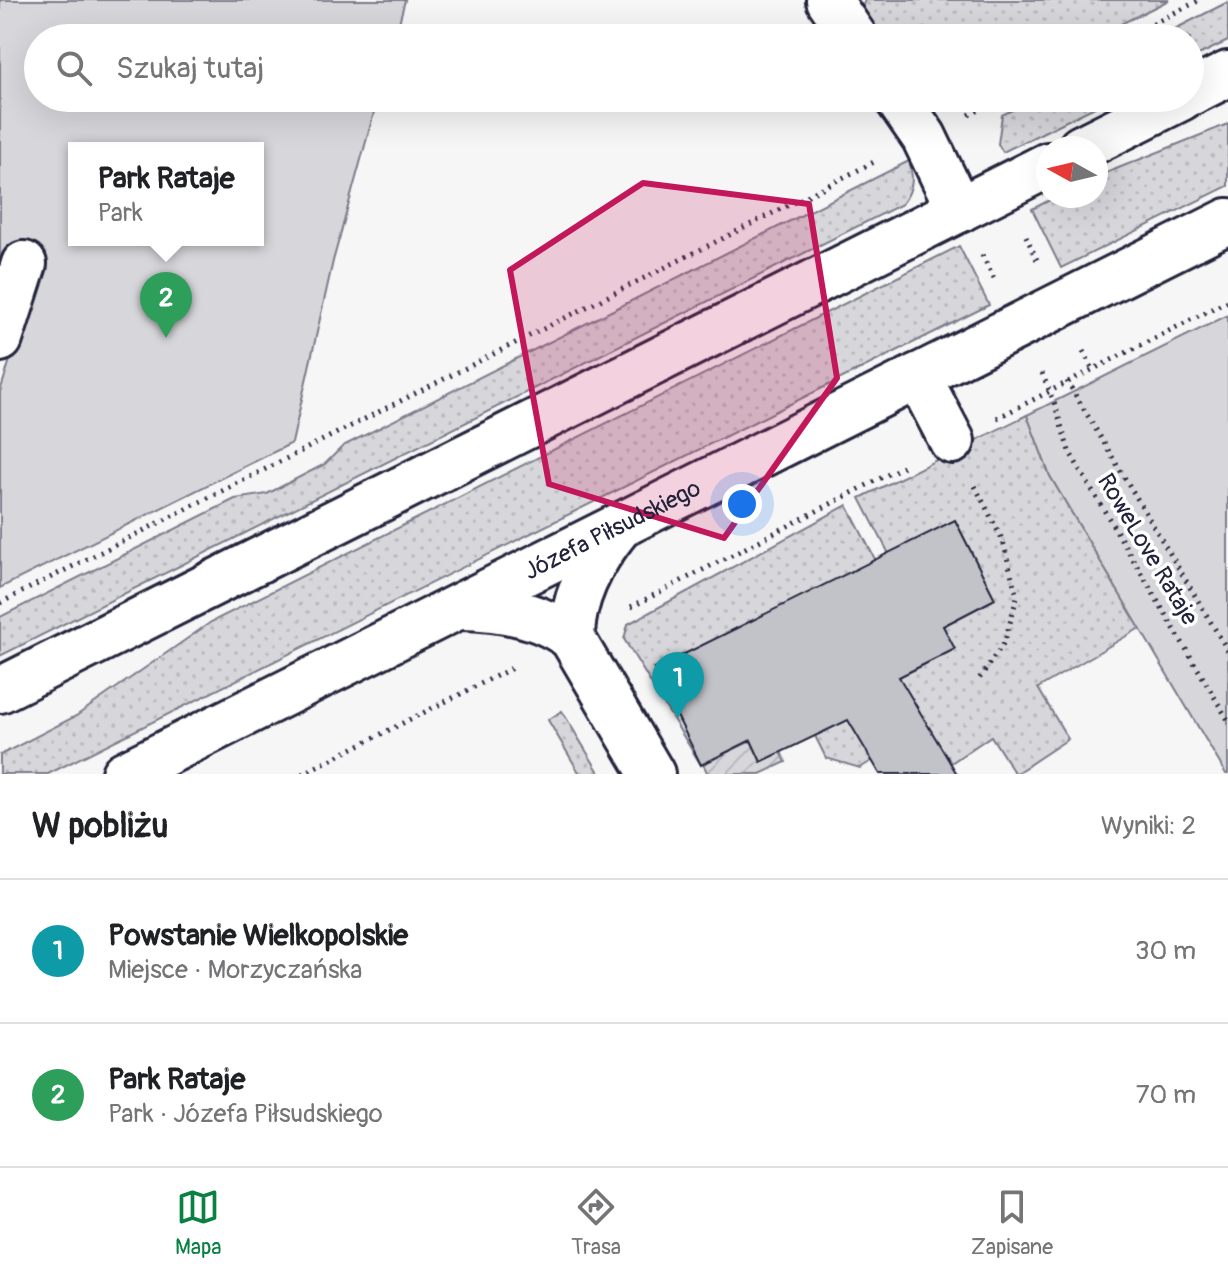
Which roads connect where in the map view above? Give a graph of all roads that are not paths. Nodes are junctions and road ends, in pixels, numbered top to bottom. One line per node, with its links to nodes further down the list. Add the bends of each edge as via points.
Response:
1 (829, 0): 2 (street)
2 (845, 24)
3 (1228, 74): 4 (street)
4 (1204, 86)
5 (907, 112): 9 (street)
6 (1153, 112): 7 (street)
7 (1105, 136)
8 (1036, 171): 9 (street)
9 (959, 210): 20 (street)
10 (1228, 221): 12 (street, Józefa Piłsudskiego)
11 (1228, 247): 12 (street)
12 (1154, 258): 15 (street, Józefa Piłsudskiego)
13 (24, 264): 14 (street)
14 (0, 339)
15 (918, 376): 16 (street); 17 (street, Józefa Piłsudskiego)
16 (952, 441)
17 (619, 527): 18 (street, Józefa Piłsudskiego); 19 (street, via 580,592)
18 (458, 607): 19 (street, via 528,617); 21 (street, Józefa Piłsudskiego)
19 (572, 638): 22 (street)
20 (0, 690)
21 (124, 774)
22 (652, 774)

